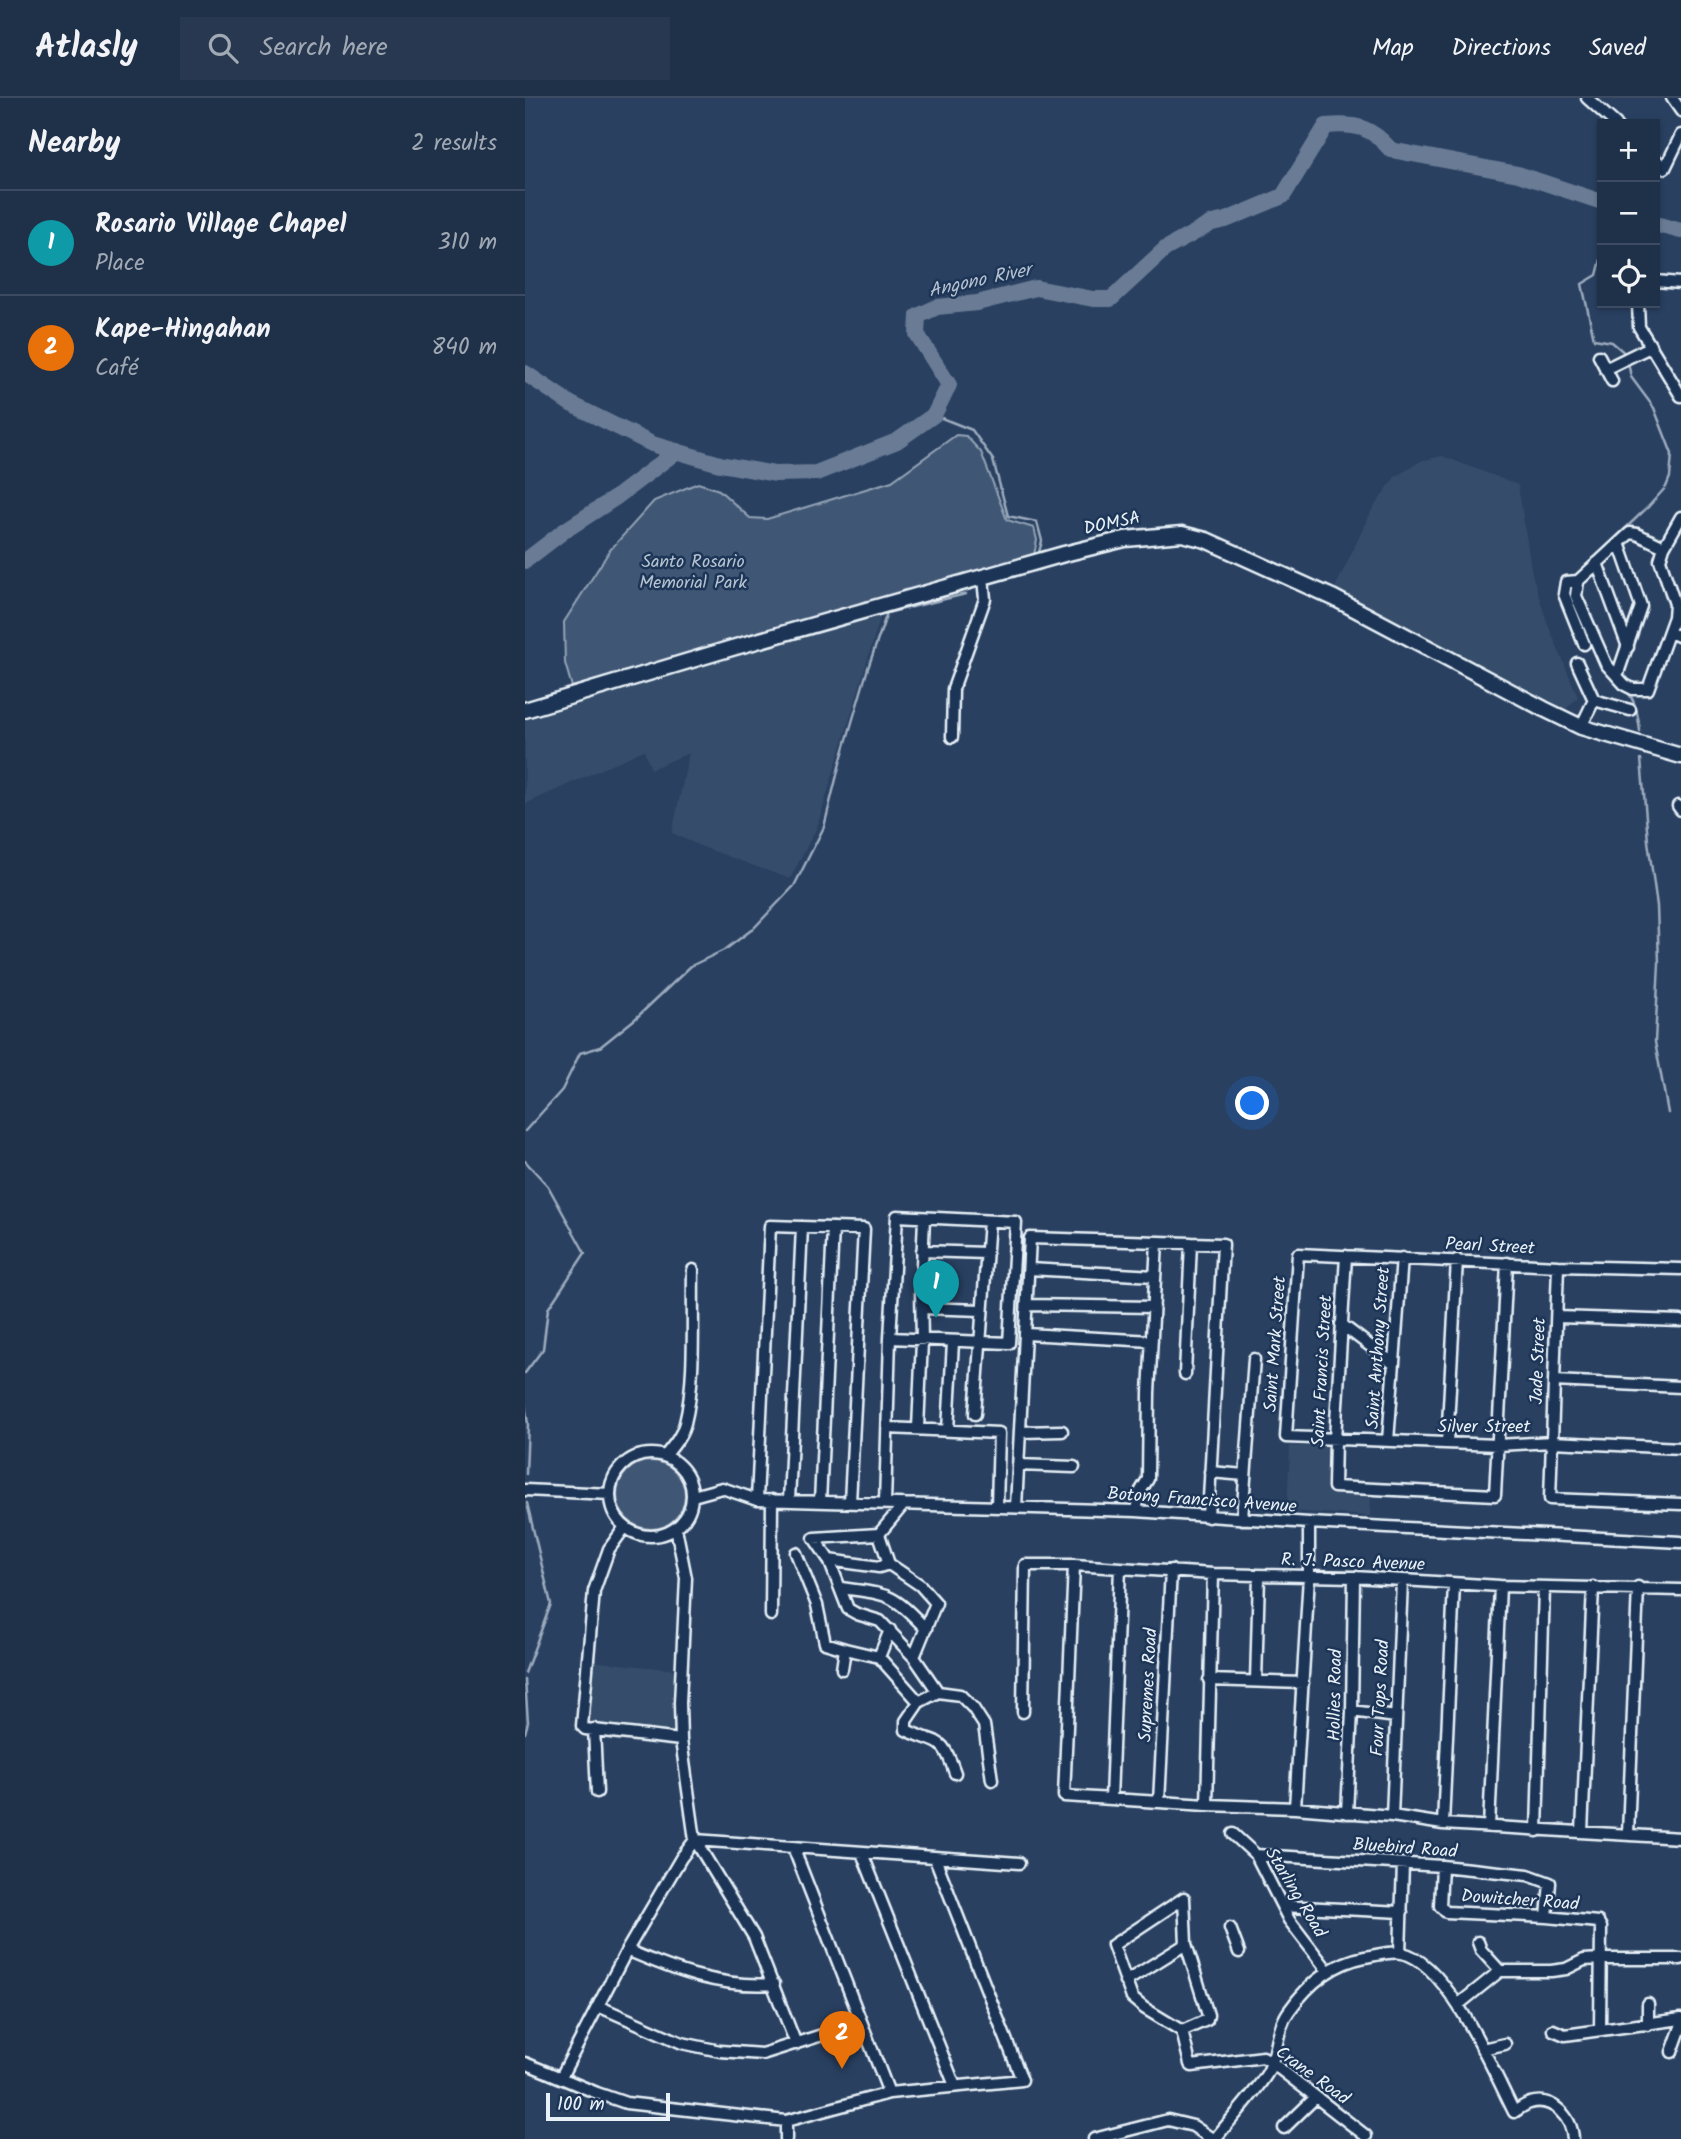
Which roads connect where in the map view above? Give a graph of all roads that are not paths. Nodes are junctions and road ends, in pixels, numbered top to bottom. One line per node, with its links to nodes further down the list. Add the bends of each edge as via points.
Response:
1 (1587, 98): 4 (street)
2 (1672, 98): 3 (street)
3 (1681, 111)
4 (1610, 119)
5 (1681, 135): 6 (street, via 1665,169)
6 (1660, 164)
7 (1660, 281): 8 (street)
8 (1681, 283)
9 (1637, 308): 10 (street, via 1639,327)
10 (1650, 347): 12 (street); 14 (street)
11 (1599, 356): 12 (street)
12 (1605, 369): 13 (street)
13 (1612, 381)
14 (1681, 396)
15 (1681, 517): 17 (street)
16 (1619, 543): 17 (street, via 1630,533); 18 (street); 24 (street, via 1641,606)
17 (1664, 547): 21 (street, via 1660,560 1675,604)
18 (1597, 564): 20 (street); 24 (street)
19 (983, 578): 28 (main road, DOMSA); 30 (main road, DOMSA, via 1125,539 1193,536 1334,597); 31 (street, via 985,599 953,689)
20 (1578, 581): 23 (street, via 1566,582 1564,594); 26 (street, via 1576,596 1606,664)
21 (1669, 632): 22 (street); 26 (street, via 1649,689 1633,689)
22 (1681, 637)
23 (1584, 644)
24 (1627, 647): 26 (street)
25 (1577, 663): 27 (street)
26 (1617, 677)
27 (1594, 700): 29 (street); 30 (street)
28 (525, 710)
29 (1630, 710)
30 (1581, 727): 32 (main road, DOMSA)
31 (952, 737)
32 (1681, 754)
33 (924, 1218): 34 (street); 39 (street); 59 (street, via 897,1216)
34 (989, 1221): 40 (street); 63 (street, via 1016,1222 1009,1343)
35 (802, 1227): 36 (street); 90 (street, via 771,1226); 92 (street)
36 (833, 1228): 93 (street); 94 (street, via 864,1229)
37 (1157, 1242): 38 (street); 47 (street, via 1030,1238); 50 (street)
38 (1191, 1243): 66 (street); 85 (street, via 1223,1244)
39 (922, 1251): 40 (street); 53 (street)
40 (986, 1253): 54 (street)
41 (1297, 1254): 42 (street, Pearl Street); 75 (street, Saint Mark Street)
42 (1346, 1256): 43 (street, Pearl Street); 57 (street, Saint Francis Street)
43 (1402, 1258): 44 (street, Pearl Street); 65 (street, Saint Anthony Street)
44 (1457, 1260): 45 (street, Pearl Street); 79 (street)
45 (1507, 1263): 46 (street, Pearl Street); 80 (street)
46 (1559, 1266): 48 (street, Pearl Street); 55 (street, Jade Street)
47 (1029, 1269): 50 (street); 51 (street)
48 (1681, 1269)
49 (693, 1270): 82 (street, via 685,1425)
50 (1155, 1276): 52 (street)
51 (1028, 1305): 52 (street); 58 (street)
52 (1154, 1307): 61 (street)
53 (922, 1308): 54 (street); 60 (street)
54 (982, 1310): 63 (street)
55 (1557, 1317): 56 (street); 67 (street, Jade Street)
56 (1681, 1321)
57 (1341, 1324): 65 (street); 76 (street, Saint Francis Street)
58 (1026, 1334): 61 (street); 74 (street)
59 (890, 1338): 60 (street); 70 (street)
60 (922, 1341): 62 (street); 71 (street)
61 (1152, 1341): 100 (street, via 1147,1479)
62 (953, 1342): 63 (street); 72 (street)
63 (980, 1343): 69 (street)
64 (1254, 1359): 86 (street)
65 (1394, 1364): 77 (street, Saint Anthony Street)
66 (1185, 1374)
67 (1554, 1381): 68 (street); 78 (street, Jade Street)
68 (1681, 1387)
69 (975, 1414)
70 (888, 1428): 71 (street); 95 (street)
71 (918, 1429): 72 (street)
72 (948, 1430): 98 (street, via 999,1433)
73 (1062, 1431): 74 (street)
74 (1020, 1432): 83 (street)
75 (1286, 1437): 76 (street, Silver Street)
76 (1335, 1439): 77 (street, Silver Street); 80 (street, Saint Francis Street, via 1334,1487 1495,1495)
77 (1388, 1441): 79 (street, Silver Street)
78 (1552, 1442): 80 (street, Silver Street); 81 (street, Silver Street); 97 (street, Jade Street, via 1549,1499)
79 (1447, 1443): 80 (street, Silver Street)
80 (1498, 1445)
81 (1681, 1448)
82 (665, 1456): 88 (street, via 644,1454 626,1461 613,1478); 89 (street, via 683,1468)
83 (1018, 1465): 84 (street); 99 (street)
84 (1074, 1466)
85 (1210, 1472): 86 (street); 101 (street)
86 (1245, 1475): 102 (street)
87 (525, 1490): 88 (street)
88 (610, 1494): 104 (street, via 614,1513)
89 (693, 1496): 90 (street, Botong Francisco Avenue, via 722,1489); 105 (street, via 689,1512)
90 (757, 1500): 91 (street, Botong Francisco Avenue)
91 (772, 1500): 92 (street, Botong Francisco Avenue); 126 (street)
92 (789, 1501): 93 (street, Botong Francisco Avenue)
93 (820, 1502): 94 (street, Botong Francisco Avenue)
94 (850, 1502): 95 (street, Botong Francisco Avenue)
95 (885, 1503): 96 (street, Botong Francisco Avenue)
96 (904, 1504): 98 (street, Botong Francisco Avenue); 106 (street)
97 (1681, 1504)
98 (997, 1507): 99 (street, Botong Francisco Avenue)
99 (1016, 1507): 100 (street, Botong Francisco Avenue)
100 (1136, 1511): 101 (street, Botong Francisco Avenue)
101 (1208, 1517): 102 (street, Botong Francisco Avenue)
102 (1243, 1519): 103 (street, Botong Francisco Avenue)
103 (1310, 1523): 107 (street, Botong Francisco Avenue); 116 (street)
104 (625, 1527): 105 (street, via 641,1535 659,1536); 141 (street, via 609,1549 594,1591 582,1726)
105 (676, 1528): 142 (street, via 686,1578)
106 (880, 1534): 109 (street, via 814,1538); 110 (street)
107 (1681, 1542)
108 (796, 1553): 129 (street, via 817,1605 825,1643)
109 (829, 1560): 110 (street, via 879,1567); 124 (street)
110 (889, 1564): 127 (street, via 920,1585 936,1603)
111 (1074, 1565): 112 (street, R. J. Pasco Avenue); 139 (street, R. J. Pasco Avenue, via 1025,1565); 146 (street, via 1064,1796)
112 (1120, 1568): 113 (street, R. J. Pasco Avenue); 146 (street)
113 (1171, 1570): 114 (street, R. J. Pasco Avenue); 147 (street, Supremes Road)
114 (1213, 1574): 115 (street, R. J. Pasco Avenue); 133 (street)
115 (1259, 1576): 116 (street, R. J. Pasco Avenue); 134 (street)
116 (1309, 1576): 117 (street, R. J. Pasco Avenue); 135 (street)
117 (1354, 1577): 118 (street, R. J. Pasco Avenue); 138 (street, Hollies Road)
118 (1402, 1581): 119 (street, R. J. Pasco Avenue); 140 (street, Four Tops Road)
119 (1454, 1584): 120 (street, R. J. Pasco Avenue); 152 (street)
120 (1500, 1586): 121 (street, R. J. Pasco Avenue); 153 (street)
121 (1544, 1587): 122 (street, R. J. Pasco Avenue); 154 (street)
122 (1593, 1587): 123 (street, R. J. Pasco Avenue); 155 (street)
123 (1638, 1587): 125 (street, R. J. Pasco Avenue); 157 (street)
124 (841, 1588): 127 (street, via 888,1595); 128 (street, via 848,1609 880,1621)
125 (1681, 1590)
126 (771, 1615)
127 (926, 1629): 131 (street)
128 (890, 1630): 130 (street); 131 (street)
129 (845, 1649): 130 (street); 132 (street)
130 (879, 1657): 137 (street)
131 (914, 1657): 136 (street)
132 (842, 1669)
133 (1209, 1680): 134 (street); 148 (street)
134 (1256, 1681): 135 (street)
135 (1303, 1683): 149 (street)
136 (937, 1692): 137 (street); 144 (street, via 960,1695 984,1725)
137 (919, 1702): 143 (street, via 906,1721 906,1730 947,1749)
138 (1352, 1711): 140 (street); 150 (street, Hollies Road)
139 (1023, 1712)
140 (1396, 1717): 151 (street, Four Tops Road)
141 (593, 1729): 142 (street); 145 (street)
142 (681, 1740): 159 (street)
143 (955, 1773)
144 (992, 1780)
145 (597, 1792)
146 (1111, 1799): 147 (street)
147 (1159, 1802): 148 (street)
148 (1207, 1805): 149 (street)
149 (1295, 1808): 150 (street)
150 (1347, 1813): 151 (street)
151 (1392, 1816): 152 (street)
152 (1443, 1824): 153 (street)
153 (1489, 1827): 154 (street)
154 (1537, 1831): 155 (street)
155 (1582, 1832): 157 (street)
156 (1233, 1834): 162 (street, Starling Road)
157 (1628, 1834): 158 (street)
158 (1681, 1838)
159 (695, 1840): 160 (street); 173 (street); 181 (street, via 754,1937)
160 (793, 1847): 161 (street); 186 (street)
161 (862, 1853): 163 (street); 199 (street)
162 (1256, 1854): 165 (street, Bluebird Road); 167 (street, Starling Road)
163 (935, 1858): 164 (street); 199 (street, via 1022,2080)
164 (1019, 1863)
165 (1403, 1864): 166 (street, Bluebird Road); 168 (street)
166 (1442, 1866): 169 (street, Bluebird Road, via 1528,1875 1550,1883); 169 (street, Dowitcher Road, via 1440,1906 1446,1912)
167 (1282, 1906): 168 (street); 178 (street, Starling Road)
168 (1402, 1912): 175 (street)
169 (1547, 1917): 176 (street, Dowitcher Road, via 1598,1922)
170 (1230, 1928): 174 (street)
171 (1478, 1942): 179 (street)
172 (1186, 1944): 180 (street); 180 (street, via 1184,1898 1113,1945); 191 (street, via 1209,2015 1202,2024)
173 (627, 1950): 181 (street, via 665,1967 728,1984); 184 (street)
174 (1239, 1952)
175 (1400, 1953): 178 (street, via 1346,1961); 182 (street, via 1419,1961)
176 (1601, 1959): 177 (street); 179 (street, via 1551,1972); 190 (street)
177 (1681, 1959)
178 (1328, 1971): 196 (street, via 1287,2013)
179 (1500, 1971): 182 (street)
180 (1125, 1982): 191 (street, via 1132,1998)
181 (774, 1984): 192 (street)
182 (1459, 2004): 194 (street)
183 (1648, 2004): 187 (street)
184 (598, 2006): 192 (street, via 683,2043 720,2051 762,2054); 198 (street)
185 (1681, 2020): 187 (street)
186 (860, 2023): 192 (street); 200 (street)
187 (1648, 2025): 190 (street)
188 (1681, 2027): 195 (street)
189 (1553, 2029): 190 (street, via 1565,2035)
190 (1600, 2030)
191 (1182, 2031): 196 (street, Crane Road, via 1192,2066 1263,2057)
192 (796, 2044)
193 (1505, 2044): 194 (street)
194 (1482, 2049): 209 (street, via 1514,2112 1537,2102 1551,2105 1567,2118)
195 (1672, 2052)
196 (1271, 2062): 201 (street, Crane Road); 208 (street, via 1268,2072)
197 (525, 2063): 198 (street)
198 (561, 2077): 202 (street, via 627,2103)
199 (955, 2086): 200 (street)
200 (889, 2094): 202 (street)
201 (1316, 2097): 203 (street); 205 (street, Crane Road)
202 (786, 2120): 206 (street)
203 (1284, 2128)
204 (1130, 2134): 207 (street); 208 (street, via 1168,2120 1193,2126)
205 (1366, 2136)
206 (786, 2139)
207 (1094, 2139)
208 (1213, 2139)
209 (1573, 2139)

